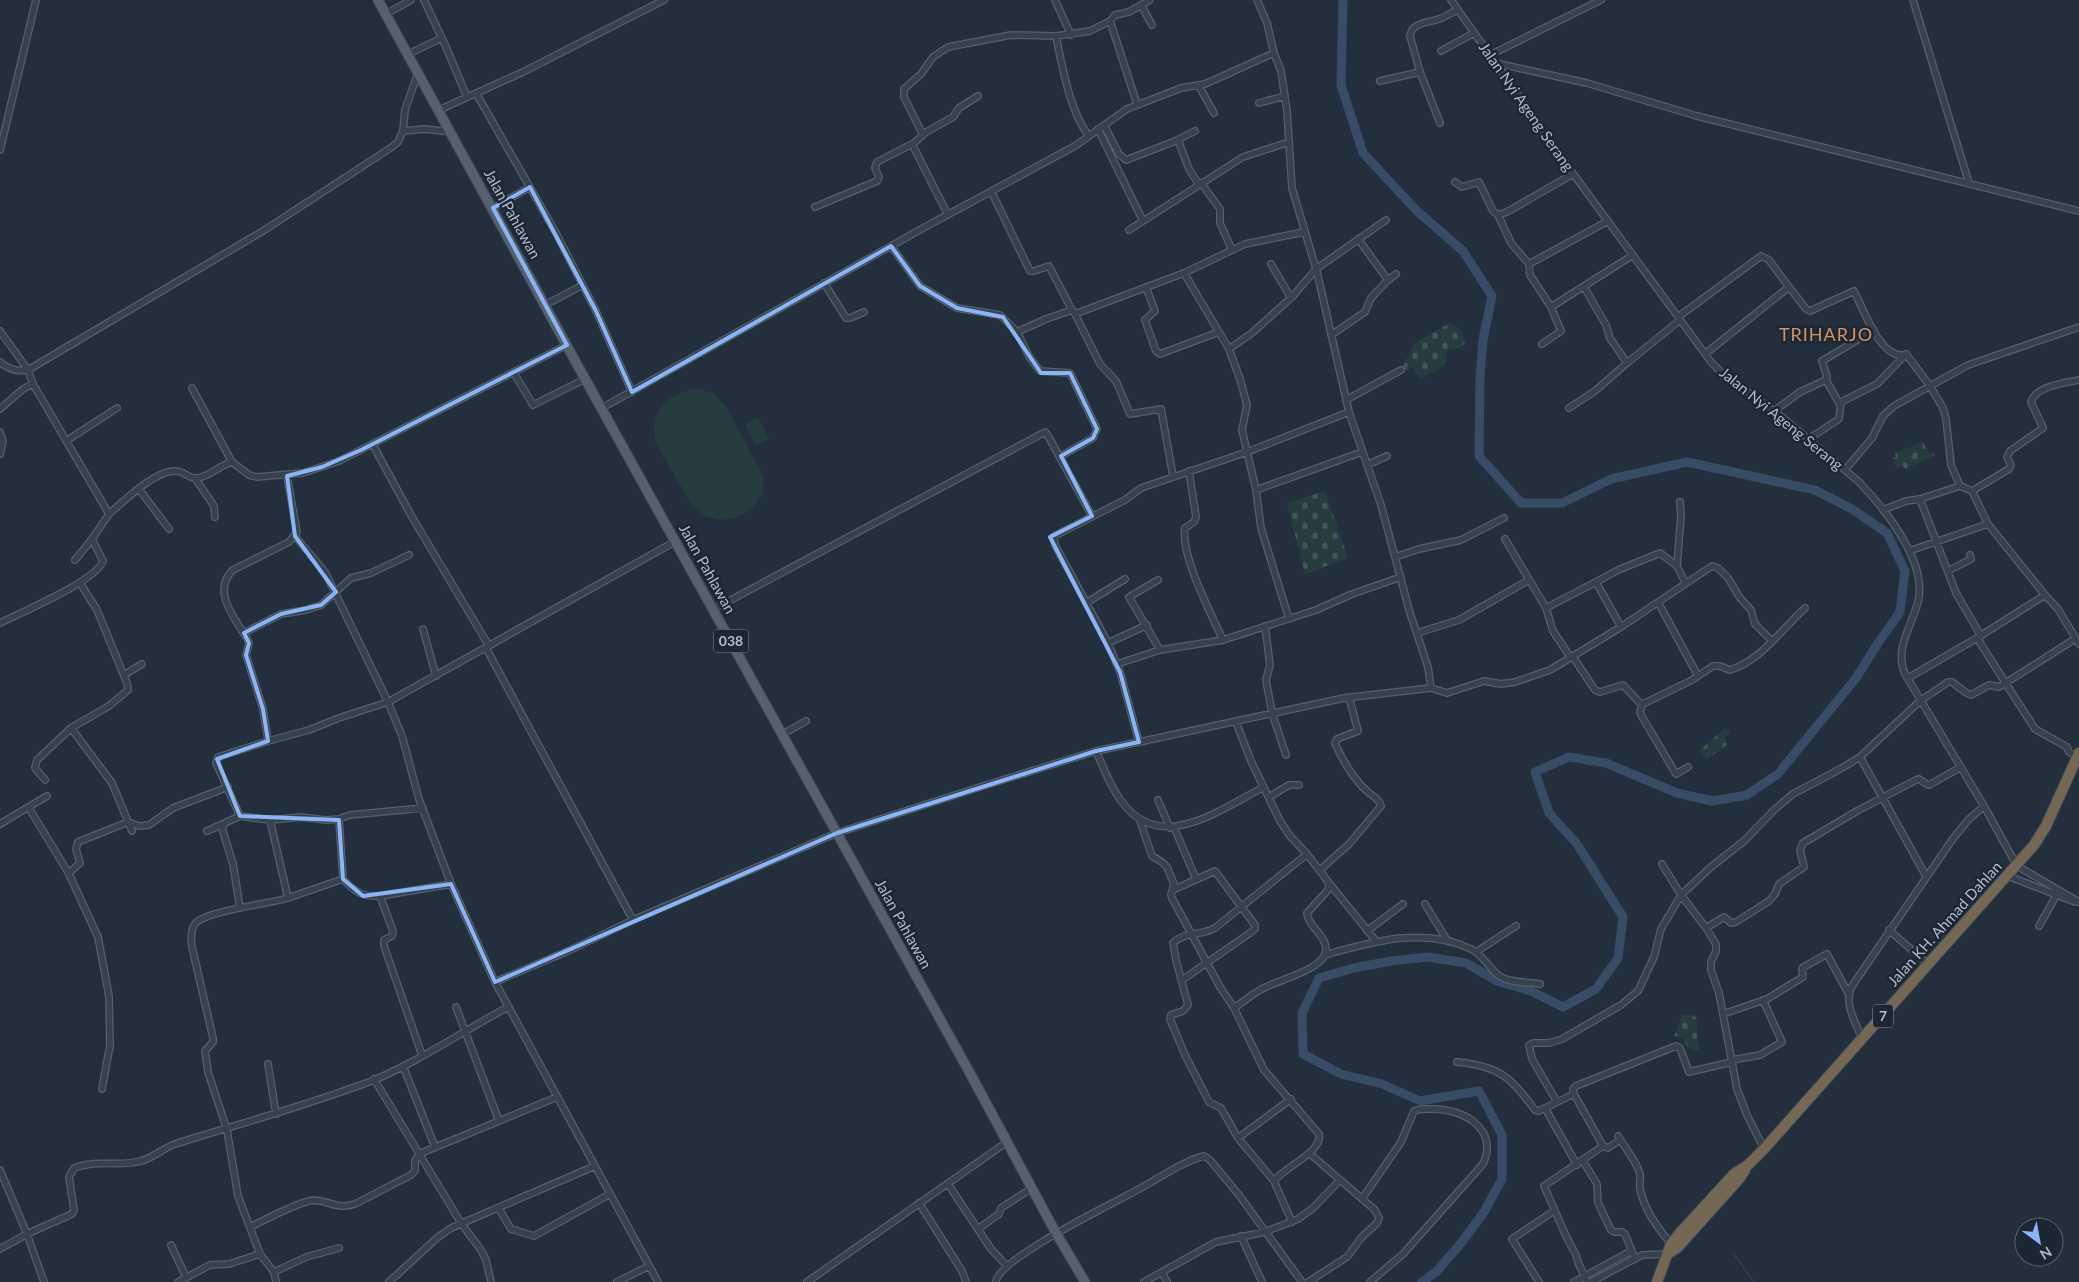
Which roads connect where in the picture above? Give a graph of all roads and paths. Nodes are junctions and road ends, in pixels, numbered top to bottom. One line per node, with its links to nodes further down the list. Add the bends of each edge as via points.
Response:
1 (36, 0): 49 (street)
2 (378, 0): 14 (main road, Jalan Pahlawan / 038)
3 (412, 0): 14 (street)
4 (424, 0): 20 (street)
5 (664, 0): 30 (street)
6 (1055, 0): 18 (street)
7 (1150, 0): 12 (street)
8 (1257, 0): 22 (street)
9 (1450, 0): 13 (street, Jalan Nyi Ageng Serang)
10 (1601, 0): 24 (street)
11 (1913, 0): 52 (street)
12 (1141, 5): 15 (street, via 1115,15); 16 (street)
13 (1457, 10): 17 (street, Jalan Nyi Ageng Serang); 27 (street, via 1418,25 1410,32)
14 (386, 14): 23 (main road, Jalan Pahlawan / 038)
15 (1110, 21): 18 (street, via 1090,31); 35 (street)
16 (1152, 25)
17 (1474, 33): 21 (street); 24 (street, Jalan Nyi Ageng Serang)
18 (1071, 35): 19 (street)
19 (1056, 36): 44 (street, via 998,36 938,53 903,91); 45 (street, via 1070,95)
20 (442, 38): 23 (street); 33 (street)
21 (1441, 51)
22 (1274, 53): 29 (street); 32 (street)
23 (408, 54): 26 (main road, Jalan Pahlawan / 038)
24 (1490, 55): 25 (street, Jalan Nyi Ageng Serang)
25 (1495, 63): 50 (street, Jalan Nyi Ageng Serang); 52 (street, via 1587,83 1697,116)
26 (418, 72): 36 (main road, Jalan Pahlawan / 038); 41 (street, via 405,110)
27 (1420, 72): 28 (street); 38 (street)
28 (1380, 81)
29 (1200, 86): 35 (street, via 1181,88); 37 (street)
30 (476, 93): 33 (street); 54 (street)
31 (978, 96): 44 (street, via 959,108 953,117)
32 (1285, 96): 34 (street); 47 (street)
33 (467, 97): 36 (street)
34 (1259, 103)
35 (1137, 104): 39 (street)
36 (443, 108): 43 (main road, Jalan Pahlawan / 038)
37 (1214, 113)
38 (1440, 123)
39 (1104, 125): 40 (street); 46 (street, via 1119,154 1126,160)
40 (1098, 130): 45 (street); 62 (street)
41 (403, 131): 43 (street); 100 (street, via 392,147 263,231)
42 (1195, 131): 46 (street)
43 (451, 132): 57 (main road, Jalan Pahlawan / 038)
44 (923, 134): 48 (street)
45 (1089, 136): 55 (street, via 1063,154)
46 (1178, 140): 53 (street, via 1189,169)
47 (1289, 142): 53 (street, via 1243,157); 65 (street, via 1292,188)
48 (914, 143): 56 (street, via 877,162 877,181); 59 (street)
49 (0, 150)
50 (1573, 174): 60 (street); 63 (street, Jalan Nyi Ageng Serang)
51 (1456, 182): 60 (street, via 1462,187 1479,182)
52 (1969, 183): 58 (street)
53 (1200, 184): 62 (street); 68 (street, via 1220,209 1220,223)
54 (530, 187): 57 (street); 77 (street)
55 (991, 191): 59 (street); 85 (street, via 1030,271 1049,266)
56 (815, 207)
57 (493, 208): 82 (main road, Jalan Pahlawan / 038)
58 (2079, 211)
59 (948, 215): 67 (street)
60 (1498, 215): 71 (street, via 1511,243)
61 (1386, 220): 66 (street)
62 (1143, 221): 64 (street)
63 (1608, 221): 69 (street, Jalan Nyi Ageng Serang); 71 (street)
64 (1129, 230)
65 (1304, 232): 68 (street, via 1250,242); 72 (street)
66 (1358, 239): 72 (street); 75 (street)
67 (891, 246): 76 (street); 90 (street, via 920,286 957,308 1000,315)
68 (1232, 250): 73 (street)
69 (1633, 255): 79 (street); 86 (street, Jalan Nyi Ageng Serang)
70 (1271, 264): 81 (street)
71 (1529, 264): 83 (street, via 1530,275)
72 (1316, 269): 81 (street); 92 (street)
73 (1184, 273): 78 (street); 91 (street)
74 (1396, 274): 75 (street)
75 (1388, 280): 92 (street, via 1365,312)
76 (824, 283): 84 (street, via 846,318); 109 (street)
77 (583, 285): 82 (street); 109 (street)
78 (1146, 287): 85 (street); 91 (street, via 1155,311 1145,322 1160,354)
79 (1584, 287): 83 (street); 99 (street, via 1610,338)
80 (1789, 287): 86 (street, via 1769,260 1761,256); 88 (street, via 1810,311 1854,291); 96 (street)
81 (1291, 298): 95 (street, via 1252,333)
82 (545, 305): 94 (main road, Jalan Pahlawan / 038)
83 (1552, 307): 93 (street, via 1561,331)
84 (864, 312)
85 (1074, 312): 90 (street, via 1046,319); 132 (street, via 1100,364 1116,381 1130,414 1161,409)
86 (1679, 318): 96 (street, Jalan Nyi Ageng Serang); 99 (street)
87 (2079, 327): 107 (street, via 1968,364)
88 (1874, 330): 97 (street, via 1886,348 1897,355); 104 (street, via 1822,361 1828,377)
89 (0, 331): 100 (street)
90 (1017, 332): 125 (street, via 1040,372 1070,373 1097,429 1093,438)
91 (1219, 332): 95 (street)
92 (1332, 336): 110 (street)
93 (1542, 344)
94 (567, 345): 102 (street); 103 (main road, Jalan Pahlawan / 038)
95 (1228, 349): 122 (street, via 1247,401 1242,424)
96 (1705, 354): 116 (street, Jalan Nyi Ageng Serang, via 1723,374)
97 (1904, 355): 107 (street, via 1910,357); 111 (street, via 1876,384)
98 (0, 362): 100 (street, via 12,369)
99 (1628, 363): 114 (street)
100 (28, 370): 106 (street)
101 (1401, 370): 110 (street)
102 (514, 373): 103 (street, via 532,405); 121 (street)
103 (585, 378): 113 (main road, Jalan Pahlawan / 038)
104 (1826, 380): 111 (street); 116 (street, via 1800,392)
105 (2079, 380): 137 (street, via 2051,386 2034,396 2031,402 2043,428 2010,451 2007,457 2011,464 2009,469)
106 (33, 384): 115 (street); 120 (street)
107 (1930, 386): 129 (street, via 1887,411 1872,438); 134 (street, via 1943,408 1951,465)
108 (192, 388): 127 (street)
109 (632, 392): 113 (street)
110 (1346, 400): 117 (street)
111 (1840, 404): 119 (street, via 1839,419)
112 (117, 408): 120 (street)
113 (602, 408): 150 (main road, Jalan Pahlawan / 038)
114 (1569, 408)
115 (0, 409)
116 (1774, 411): 119 (street, Jalan Nyi Ageng Serang)
117 (1349, 412): 122 (street); 123 (street)
118 (0, 432): 124 (street, via 4,441)
119 (1807, 440): 129 (street, Jalan Nyi Ageng Serang)
120 (66, 441): 141 (street)
121 (373, 444): 131 (street, via 322,467); 186 (street)
122 (1247, 452): 130 (street); 136 (street)
123 (1362, 452): 128 (street); 136 (street)
124 (0, 454)
125 (1060, 456): 142 (street); 172 (street, via 1047,434 1039,434)
126 (1387, 456): 128 (street)
127 (232, 462): 131 (street, via 249,475); 133 (street)
128 (1367, 465): 155 (street)
129 (1845, 470): 140 (street, Jalan Nyi Ageng Serang)
130 (1189, 471): 132 (street); 182 (street, via 1196,517 1185,528 1188,551)
131 (287, 476): 147 (street, via 297,532)
132 (1173, 476): 142 (street, via 1141,488 1126,500)
133 (195, 478): 135 (street, via 173,470); 143 (street, via 214,506)
134 (1960, 486): 137 (street); 138 (street)
135 (139, 489): 141 (street); 146 (street)
136 (1256, 490): 173 (street, via 1261,528)
137 (1972, 490): 145 (street)
138 (1920, 499): 140 (street); 151 (street)
139 (1680, 502): 157 (street)
140 (1883, 510): 152 (street, Jalan Nyi Ageng Serang, via 1900,532)
141 (109, 514): 148 (street)
142 (1092, 516): 169 (street, via 1053,538)
143 (215, 517)
144 (1504, 518): 155 (street, via 1461,540)
145 (1988, 524): 151 (street); 167 (street)
146 (169, 529)
147 (295, 536): 166 (street, via 325,572); 179 (street, via 227,575 226,602)
148 (92, 539): 156 (street); 165 (street, via 103,563)
149 (1505, 539): 162 (street)
150 (676, 541): 172 (main road, Jalan Pahlawan / 038); 186 (street)
151 (1937, 542): 152 (street); 158 (street)
152 (1909, 551): 194 (street, Jalan Nyi Ageng Serang, via 1920,587 1916,609 1904,640 1903,666)
153 (409, 555): 166 (street, via 371,573 351,578)
154 (1970, 555): 158 (street, via 1968,562)
155 (1395, 557): 159 (street)
156 (75, 560)
157 (1677, 566): 163 (street, via 1664,554 1655,554); 164 (street)
158 (1948, 570): 181 (street)
159 (1401, 577): 173 (street); 180 (street)
160 (1125, 579): 169 (street)
161 (1158, 580): 175 (street, via 1129,596)
162 (1529, 580): 170 (street); 180 (street, via 1459,620)
163 (1596, 582): 170 (street); 177 (street)
164 (1685, 582): 168 (street); 183 (street, via 1708,566 1718,568 1751,610 1755,624)
165 (80, 583): 174 (street); 191 (street, via 97,610)
166 (336, 592): 179 (street, via 321,606 281,614); 199 (street)
167 (2044, 595): 181 (street); 184 (street, via 2058,610)
168 (1658, 602): 177 (street); 193 (street)
169 (1086, 603): 185 (street)
170 (1546, 608): 188 (street, via 1553,631)
171 (1805, 608): 183 (street)
172 (714, 609): 205 (main road, Jalan Pahlawan / 038)
173 (1289, 618): 176 (street)
174 (0, 623)
175 (1147, 626): 185 (street); 187 (street)
176 (1265, 626): 182 (street); 201 (street, via 1270,665 1266,680)
177 (1621, 627): 188 (street)
178 (423, 629): 192 (street)
179 (244, 633): 206 (street, via 248,643 246,655 263,709)
180 (1418, 633): 196 (street)
181 (1979, 637): 194 (street); 195 (street)
182 (1223, 640): 187 (street)
183 (1771, 640): 193 (street, via 1732,670 1716,666)
184 (2077, 642): 195 (street)
185 (1108, 643): 190 (street)
186 (487, 647): 192 (street); 257 (street)
187 (1160, 650): 190 (street)
188 (1572, 657): 196 (street, via 1550,670 1515,682 1484,681 1447,693); 200 (street, via 1595,690 1600,692 1623,685)
189 (142, 664): 191 (street)
190 (1117, 664): 207 (street)
191 (124, 675): 204 (street, via 128,687 125,694)
192 (436, 676): 199 (street)
193 (1698, 676): 200 (street)
194 (1908, 678): 198 (street, Jalan Nyi Ageng Serang)
195 (2007, 683): 198 (street, via 1998,687 1989,685 1971,695 1948,682); 210 (street, via 2035,729)
196 (1431, 688): 197 (street)
197 (1349, 697): 201 (street); 239 (street, via 1358,731 1337,739 1335,743 1355,777 1381,806 1349,844)
198 (1920, 701): 211 (street); 213 (street, Jalan Nyi Ageng Serang)
199 (388, 702): 206 (street, via 309,730); 224 (street, via 402,736)
200 (1643, 704): 212 (street, via 1641,715 1676,774)
201 (1272, 713): 203 (street); 209 (street)
202 (806, 721): 205 (street)
203 (1236, 722): 207 (street); 217 (street)
204 (71, 728): 214 (street, via 35,763 36,770); 229 (street, via 112,783)
205 (783, 734): 235 (main road, Jalan Pahlawan / 038)
206 (268, 740): 216 (street, via 218,757 216,763)
207 (1139, 742): 208 (street)
208 (1096, 751): 228 (street, via 1122,803); 235 (street)
209 (1286, 755)
210 (2079, 756): 238 (highway, Jalan KH. Ahmad Dahlan / 7, via 2046,826)
211 (1860, 757): 220 (street); 248 (street, via 1793,794)
212 (1688, 767)
213 (1961, 767): 220 (street, via 1929,785 1919,779); 222 (street, Jalan Nyi Ageng Serang)
214 (45, 780)
215 (1299, 785): 219 (street, via 1289,785)
216 (228, 787): 225 (street); 229 (street, via 173,808 149,825)
217 (1264, 787): 219 (street); 232 (street, via 1194,822)
218 (47, 796): 223 (street)
219 (1269, 797): 236 (street, via 1285,829)
220 (1884, 797): 241 (street); 260 (street, via 1803,843 1800,850 1804,867 1779,884 1769,901 1736,922 1731,923 1724,917)
221 (1158, 800): 232 (street)
222 (1984, 806): 238 (street, Jalan Nyi Ageng Serang); 241 (street, via 1968,820)
223 (29, 808): 231 (street); 240 (street)
224 (422, 808): 226 (street); 246 (street)
225 (240, 816): 227 (street); 230 (street)
226 (339, 818): 227 (street); 243 (street)
227 (270, 820): 251 (street)
228 (1140, 821): 232 (street); 247 (street, via 1152,856 1166,867 1174,884)
229 (128, 822): 233 (street); 240 (street, via 78,842 76,849 80,863)
230 (225, 823): 234 (street); 256 (street, via 222,828 233,864)
231 (0, 824)
232 (1172, 827): 244 (street)
233 (132, 830)
234 (207, 831)
235 (837, 833): 257 (street); 297 (main road, Jalan Pahlawan / 038)
236 (1307, 854): 239 (street); 255 (street)
237 (1662, 864): 248 (street)
238 (2017, 866): 242 (highway, Jalan KH. Ahmad Dahlan / 7); 252 (street)
239 (1320, 870): 245 (street)
240 (69, 873): 287 (street, via 98,937 108,986 110,1045)
241 (1926, 876): 261 (street)
242 (2008, 876): 250 (street); 269 (highway, Jalan KH. Ahmad Dahlan / 7)
243 (343, 879): 249 (street, via 357,893 368,897); 251 (street)
244 (1196, 879): 247 (street); 255 (street, via 1215,871)
245 (1329, 882): 262 (street); 267 (street, via 1328,890 1307,913 1326,946)
246 (451, 884): 249 (street); 271 (street)
247 (1173, 890): 263 (street, via 1172,898)
248 (1681, 895): 260 (street); 291 (street, via 1661,929 1654,957 1638,991 1562,1039 1529,1045 1532,1058)
249 (380, 896): 281 (street, via 392,931 392,936 384,940 384,946)
250 (2056, 896): 252 (street); 259 (street)
251 (288, 898): 256 (street)
252 (2079, 903)
253 (1403, 904): 262 (street)
254 (1425, 904): 264 (street)
255 (1241, 906): 263 (street, via 1212,930); 268 (street, via 1254,921 1255,929)
256 (240, 908): 295 (street, via 205,916 194,925 191,937 213,1038 205,1051 208,1072)
257 (632, 920): 271 (street)
258 (1516, 926): 266 (street)
259 (2039, 926)
260 (1706, 928): 278 (street, via 1716,944 1710,967)
261 (1889, 930): 269 (street); 273 (street)
262 (1367, 931): 265 (street)
263 (1191, 934): 268 (street); 270 (street, via 1178,939 1173,946)
264 (1447, 940): 265 (street, via 1420,937); 266 (street)
265 (1376, 941): 267 (street)
266 (1476, 952): 272 (street, via 1503,978)
267 (1325, 955): 277 (street, via 1306,970 1266,986)
268 (1208, 964): 270 (street); 277 (street)
269 (1928, 964): 280 (highway, Jalan KH. Ahmad Dahlan / 7)
270 (1182, 980): 296 (street, via 1188,1007 1171,1015 1170,1019 1209,1102 1221,1108)
271 (496, 982): 276 (street)
272 (1540, 984)
273 (1848, 993): 274 (street, via 1827,954 1802,968 1803,977); 280 (street)
274 (1763, 1000): 278 (street); 282 (street, via 1782,1042 1760,1054)
275 (456, 1007): 279 (street)
276 (508, 1007): 279 (street); 289 (street)
277 (1234, 1008): 290 (street, via 1264,1070)
278 (1723, 1014): 282 (street)
279 (465, 1030): 281 (street); 294 (street)
280 (1862, 1039): 300 (highway, Jalan KH. Ahmad Dahlan / 7)
281 (422, 1055): 285 (street)
282 (1732, 1061): 288 (street, via 1689,1072 1678,1047 1576,1086); 300 (street, via 1747,1115)
283 (1457, 1062): 292 (street, via 1498,1072 1512,1080 1535,1110)
284 (268, 1064): 293 (street)
285 (403, 1066): 286 (street); 299 (street)
286 (374, 1079): 293 (street); 302 (street)
287 (102, 1089)
288 (1574, 1094): 291 (street); 298 (street)
289 (557, 1097): 294 (street); 305 (street)
290 (1291, 1099): 296 (street); 301 (street, via 1319,1134 1319,1140)
291 (1557, 1102): 292 (street)
292 (1545, 1108): 304 (street)
293 (276, 1114): 295 (street)
294 (498, 1122): 299 (street)
295 (227, 1130): 318 (street, via 238,1196); 322 (street, via 167,1147 140,1162 106,1162 74,1168 70,1177 73,1212)
296 (1238, 1138): 308 (street)
297 (1007, 1142): 309 (street); 310 (main road, Jalan Pahlawan / 038)
298 (1603, 1146): 303 (street); 325 (street, via 1608,1148 1619,1138 1636,1163 1647,1211)
299 (435, 1147): 302 (street)
300 (1764, 1149): 325 (highway, Jalan KH. Ahmad Dahlan / 7, via 1734,1174)
301 (1309, 1153): 307 (street); 308 (street)
302 (419, 1154): 317 (street); 318 (street, via 411,1176 355,1204 344,1207 310,1200)
303 (1583, 1161): 304 (street); 329 (street, via 1598,1185 1598,1203 1611,1230 1625,1234)
304 (1577, 1165): 315 (street, via 1544,1186)
305 (595, 1166): 311 (street); 314 (street)
306 (0, 1170): 322 (street)
307 (1340, 1180): 312 (street); 316 (street, via 1313,1208)
308 (1274, 1181): 316 (street)
309 (948, 1184): 313 (street); 319 (street)
310 (1032, 1188): 319 (street, via 1001,1208 999,1214); 321 (main road, Jalan Pahlawan / 038)
311 (610, 1194): 314 (street, via 534,1236 511,1230); 330 (street)
312 (1362, 1199): 351 (street, via 1378,1213 1378,1221 1348,1257); 352 (street, via 1401,1142 1414,1111 1420,1108 1452,1110 1473,1122 1485,1136 1488,1147 1483,1164 1403,1254)
313 (919, 1203): 343 (street); 344 (street)
314 (499, 1209): 317 (street)
315 (1554, 1211): 335 (street); 353 (street, via 1512,1239)
316 (1292, 1222): 320 (street)
317 (461, 1224): 339 (street, via 438,1237); 340 (street, via 481,1250)
318 (250, 1227): 328 (street)
319 (978, 1229): 331 (street)
320 (1265, 1232): 321 (street, via 1239,1195 1204,1156); 323 (street); 350 (street)
321 (1056, 1233): 331 (street); 346 (main road, Jalan Pahlawan / 038)
322 (27, 1234): 327 (street); 336 (street)
323 (1241, 1236): 333 (street, via 1216,1242); 349 (street)
324 (171, 1245): 334 (street)
325 (1668, 1245): 329 (street, via 1647,1254); 355 (highway, Jalan KH. Ahmad Dahlan / 7)
326 (339, 1248): 332 (street, via 306,1257)
327 (0, 1249)
328 (260, 1254): 332 (street); 334 (street, via 210,1266)
329 (1632, 1254): 335 (street)
330 (649, 1266): 341 (street); 342 (street)
331 (1006, 1266): 345 (street)
332 (274, 1272): 338 (street)
333 (1162, 1272): 347 (street); 348 (street)
334 (186, 1277): 337 (street)
335 (1587, 1280): 354 (street)
336 (44, 1282)
337 (178, 1282)
338 (276, 1282)
339 (389, 1282)
340 (491, 1282)
341 (617, 1282)
342 (658, 1282)
343 (807, 1282)
344 (966, 1282)
345 (996, 1282)
346 (1084, 1282)
347 (1144, 1282)
348 (1167, 1282)
349 (1262, 1282)
350 (1302, 1282)
351 (1308, 1282)
352 (1370, 1282)
353 (1539, 1282)
354 (1574, 1282)
355 (1657, 1282)

